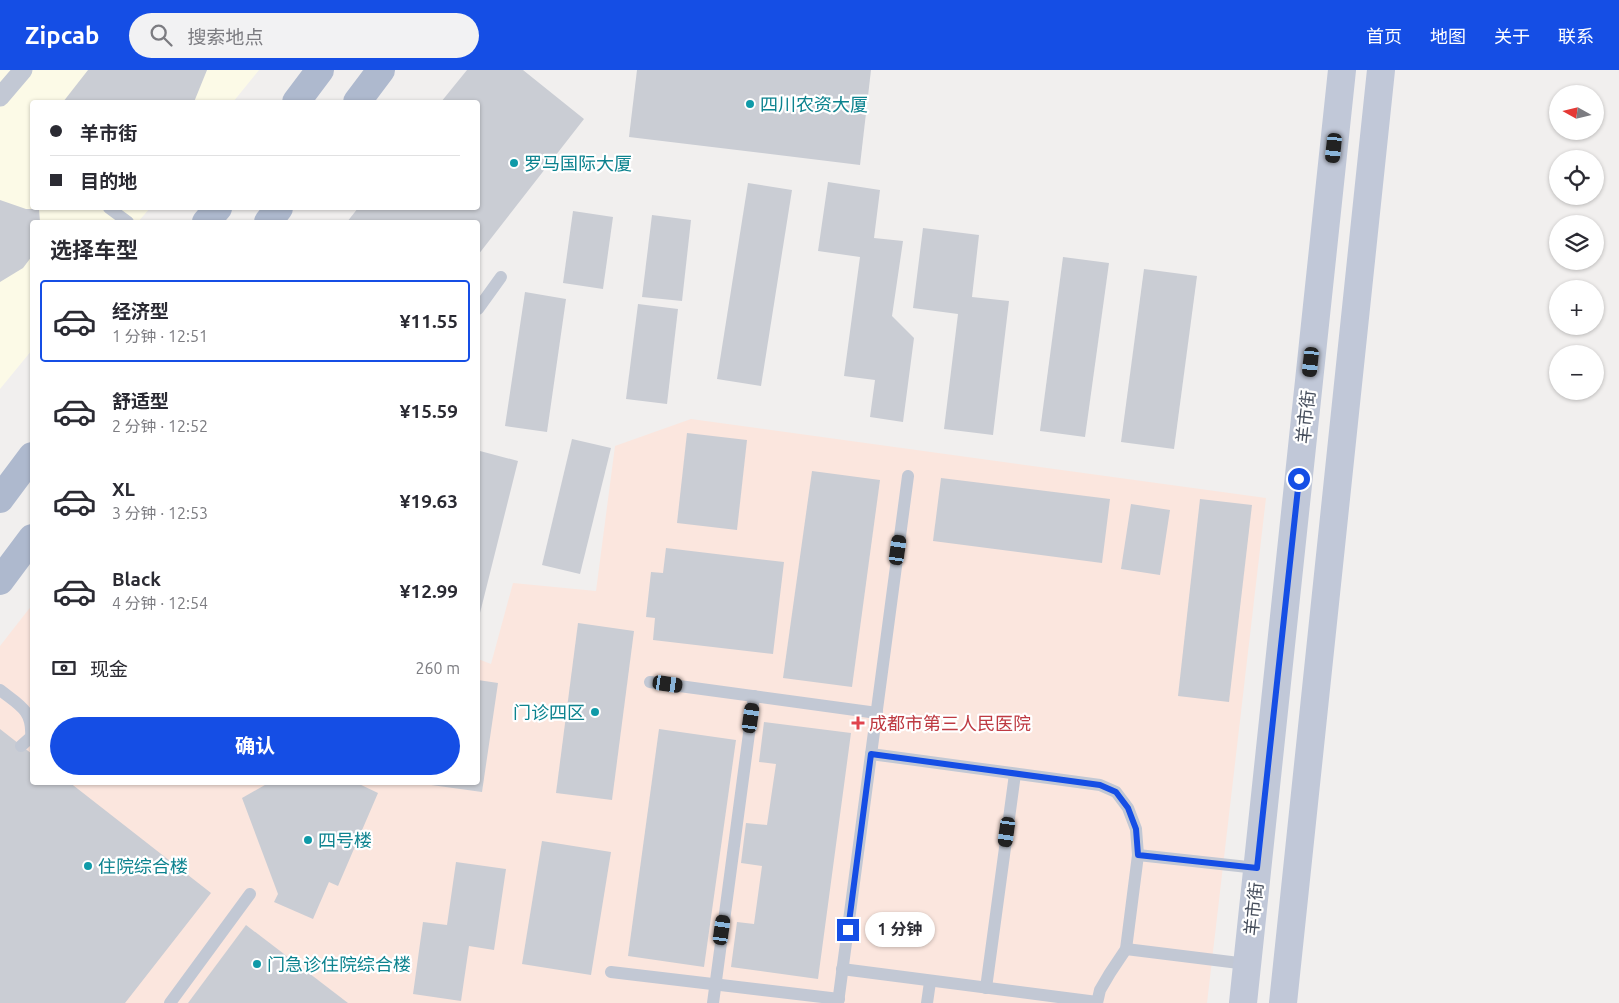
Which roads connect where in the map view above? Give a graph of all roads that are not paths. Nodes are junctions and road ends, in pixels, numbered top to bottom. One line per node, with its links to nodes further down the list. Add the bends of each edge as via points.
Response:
1 (22, 70): 6 (street)
2 (320, 70): 7 (main road)
3 (382, 70): 8 (main road)
4 (1342, 70): 32 (main road, 羊市街)
5 (1380, 70): 47 (main road)
6 (0, 97)
7 (298, 100)
8 (359, 100)
9 (112, 210): 12 (lane)
10 (216, 210): 13 (main road)
11 (277, 210): 14 (main road)
12 (125, 220)
13 (208, 220)
14 (270, 220)
15 (501, 278): 16 (lane)
16 (480, 307)
17 (30, 459): 19 (main road)
18 (908, 476): 25 (lane)
19 (0, 499)
20 (30, 541): 21 (main road)
21 (0, 582)
22 (650, 682): 24 (lane)
23 (0, 690): 26 (lane, via 22,707)
24 (754, 696): 25 (lane); 39 (lane)
25 (877, 713): 29 (lane)
26 (30, 719)
27 (30, 738): 28 (lane)
28 (22, 746)
29 (871, 754): 30 (lane); 36 (lane)
30 (1015, 774): 31 (lane, via 1100,785 1116,792 1128,808 1136,829); 40 (lane)
31 (1138, 855): 32 (lane); 34 (lane)
32 (1257, 868): 35 (main road, 羊市街)
33 (250, 894): 42 (lane)
34 (1126, 949): 35 (lane); 45 (lane, via 1110,973)
35 (1247, 964): 46 (main road, 羊市街)
36 (842, 969): 38 (lane); 41 (lane)
37 (611, 972): 39 (lane)
38 (930, 982): 40 (lane); 44 (lane)
39 (715, 984): 41 (lane); 43 (lane)
40 (986, 988): 45 (lane)
41 (838, 1001)
42 (170, 1003)
43 (713, 1003)
44 (927, 1003)
45 (1097, 1003)
46 (1243, 1003)
47 (1283, 1003)

